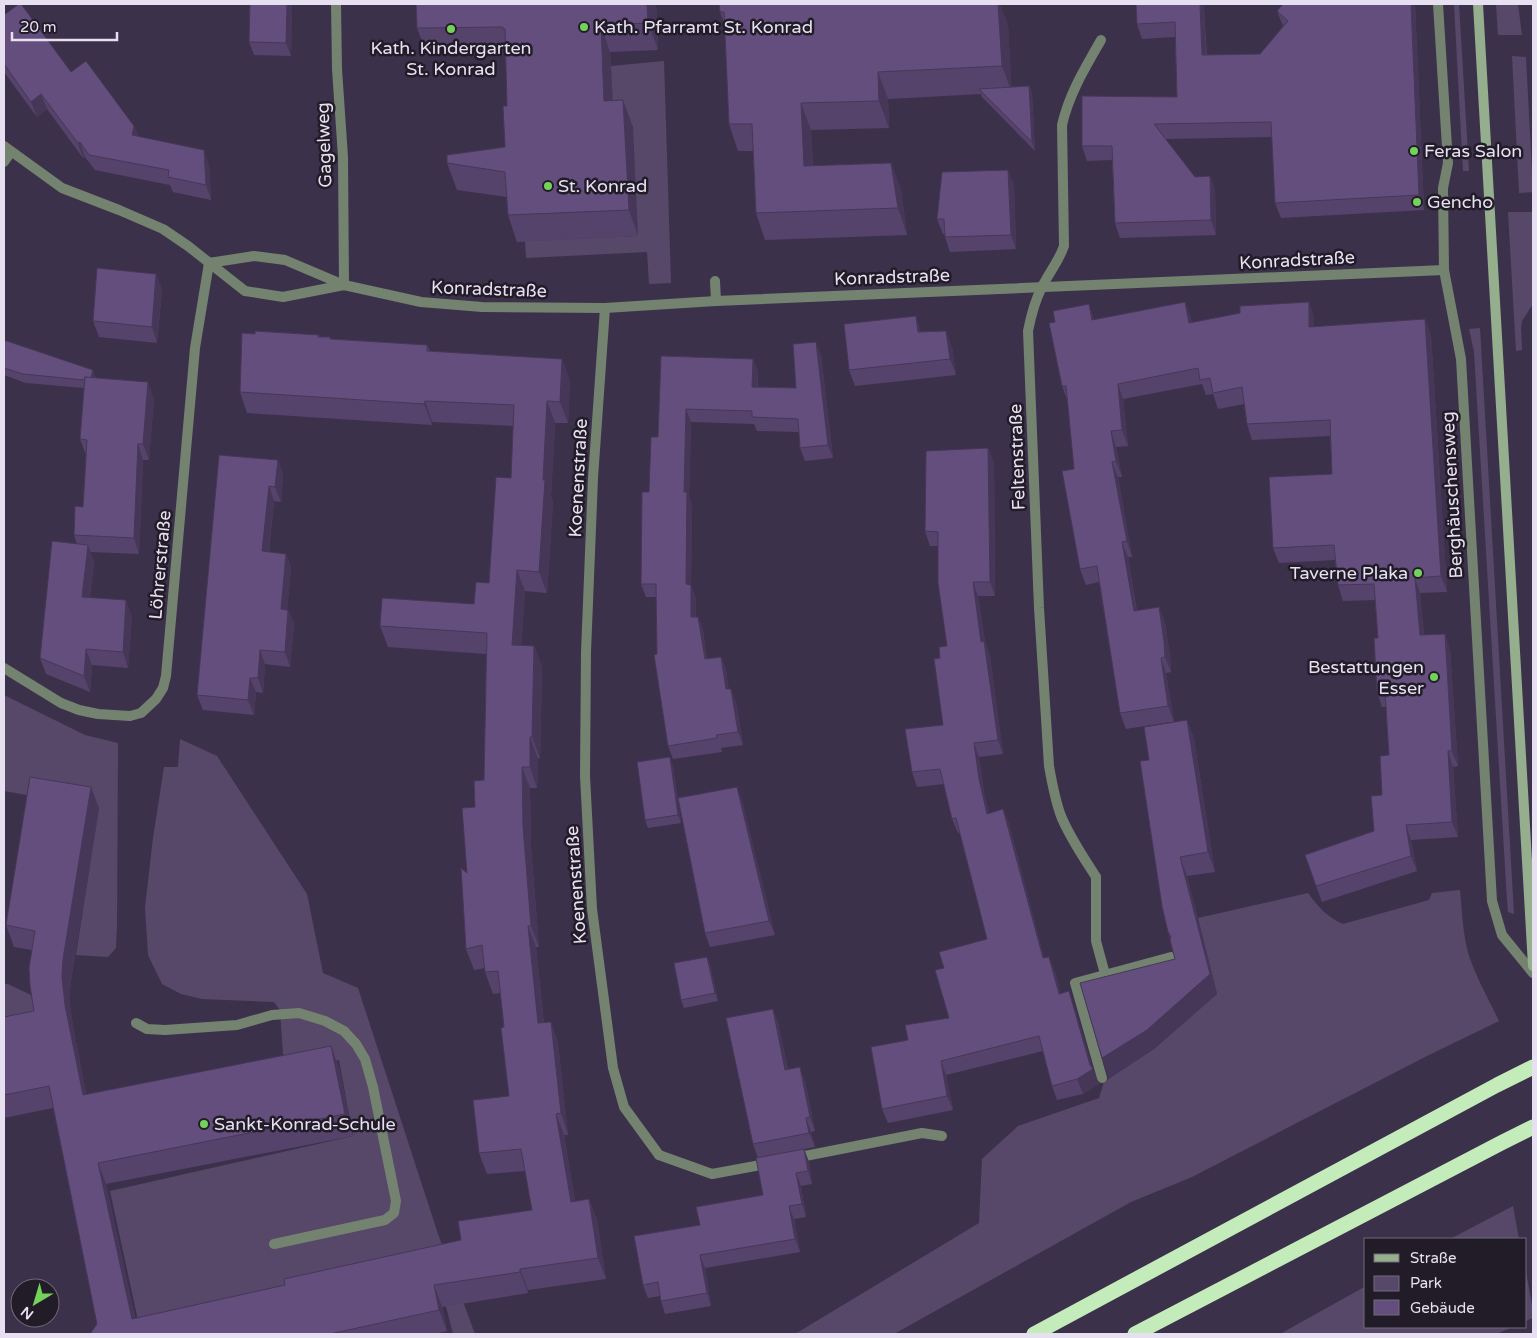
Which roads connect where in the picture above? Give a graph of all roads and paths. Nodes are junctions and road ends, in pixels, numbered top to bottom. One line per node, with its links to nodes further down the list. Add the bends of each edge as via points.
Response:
1 (336, 4): 10 (street, Gagelweg)
2 (1438, 4): 8 (street, Berghäuschensweg, via 1448,163 1443,188)
3 (1478, 4): 16 (main road)
4 (1101, 40): 11 (street, Feltenstraße, via 1066,108 1062,125 1064,246)
5 (7, 149): 6 (street); 7 (street, Konradstraße, via 62,188 163,229)
6 (4, 162)
7 (208, 263): 10 (street, Konradstraße, via 254,256 285,260); 10 (street, Konradstraße, via 245,291 266,295 283,297); 14 (street, Löhrerstraße, via 195,348 166,676 160,694 136,716 98,714 61,702)
8 (1444, 270): 11 (street, Konradstraße); 17 (street, Berghäuschensweg, via 1461,358 1492,901 1502,935)
9 (715, 281): 12 (street)
10 (344, 285): 13 (street, Konradstraße, via 421,302 482,307)
11 (1042, 288): 12 (street, Konradstraße); 18 (street, Feltenstraße, via 1032,309 1028,331 1049,766 1062,817 1096,877 1096,941)
12 (716, 301): 13 (street, Konradstraße)
13 (605, 308): 23 (street, Koenenstraße, via 593,478 585,776 592,909 613,1068 624,1108 659,1155 712,1174 922,1133)
14 (4, 668)
15 (1171, 956): 18 (street)
16 (1533, 966)
17 (1533, 973)
18 (1105, 974): 21 (street, via 1075,983)
19 (136, 1023): 24 (street, via 148,1029 164,1030 237,1025 299,1013 344,1031 356,1044 365,1059 373,1087 396,1201 394,1213 385,1220)
20 (1533, 1067): 25 (highway)
21 (1102, 1078)
22 (1533, 1127): 26 (highway)
23 (942, 1136)
24 (274, 1244)
25 (1034, 1334)
26 (1135, 1334)

